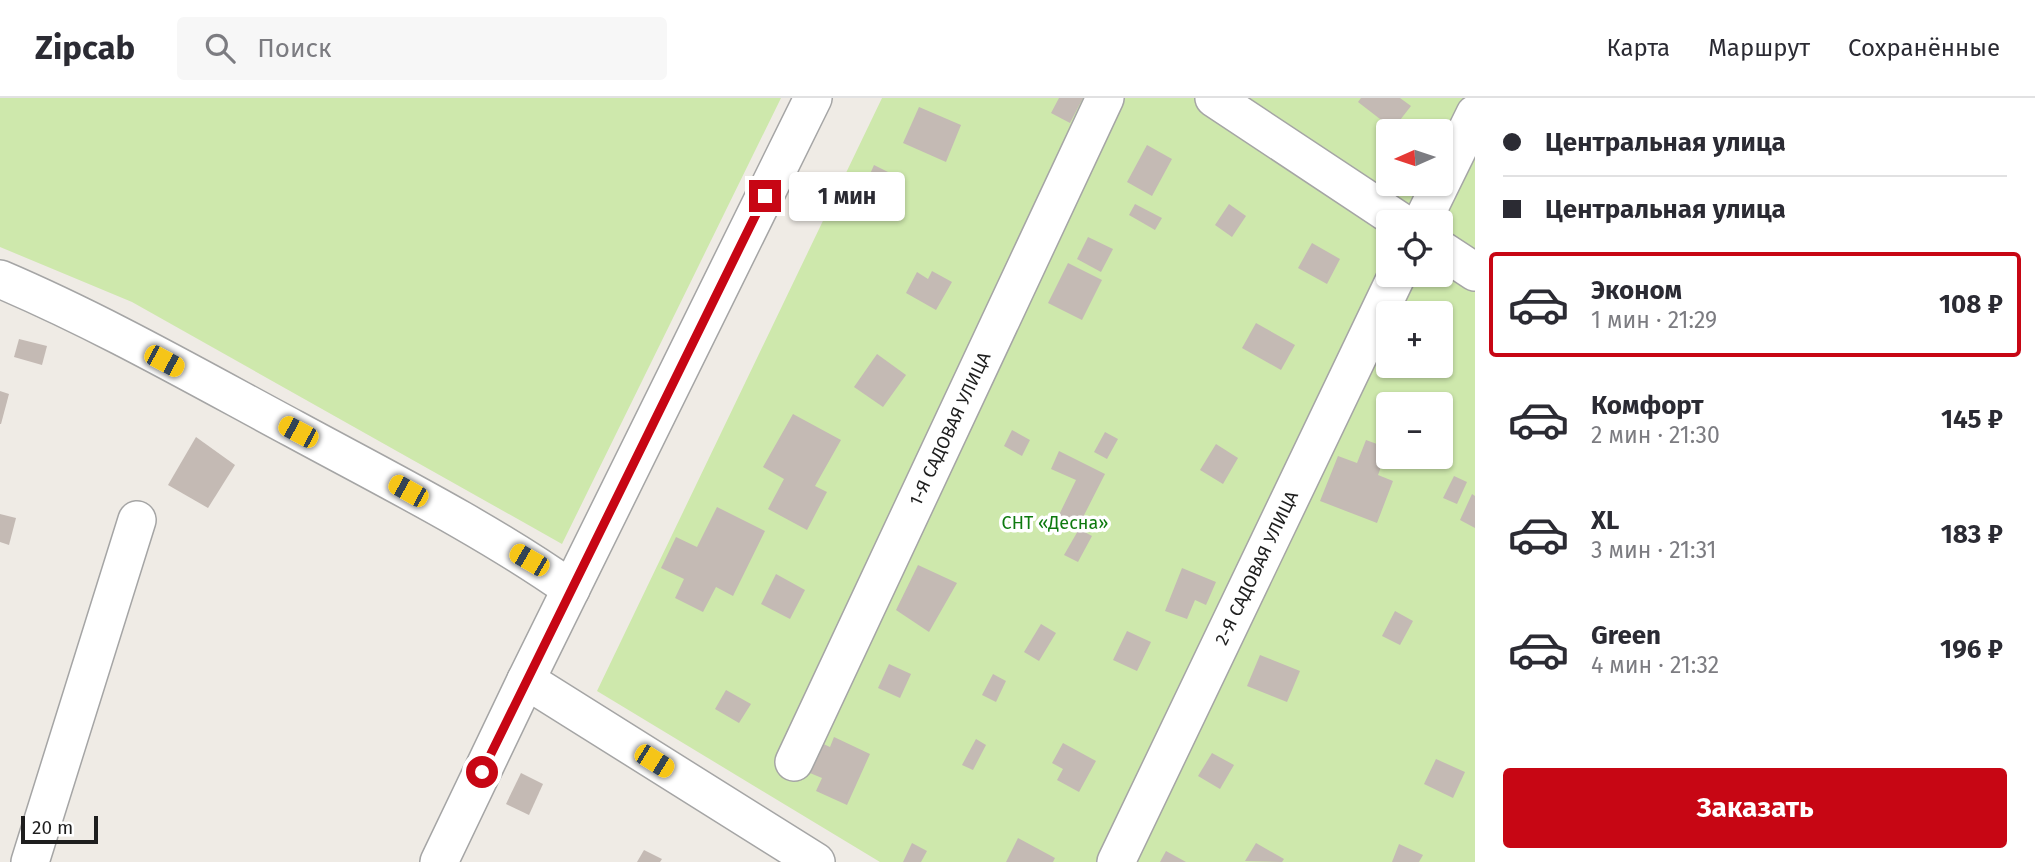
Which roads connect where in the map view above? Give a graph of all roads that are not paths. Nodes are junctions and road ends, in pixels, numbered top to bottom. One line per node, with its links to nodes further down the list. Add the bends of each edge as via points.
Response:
1 (813, 98): 12 (street)
2 (1105, 98): 14 (street, 1-Я САДОВАЯ УЛИЦА)
3 (1214, 98): 5 (street)
4 (1475, 114): 6 (street)
5 (1383, 210)
6 (1428, 210)
7 (1453, 258): 8 (street)
8 (1475, 272)
9 (0, 279): 12 (street, via 61,305 384,478)
10 (1391, 287): 18 (street, 2-Я САДОВАЯ УЛИЦА)
11 (137, 520): 15 (street)
12 (571, 589): 13 (street)
13 (526, 681): 16 (street); 17 (street)
14 (794, 762)
15 (31, 862)
16 (439, 862)
17 (816, 862)
18 (1116, 862)

